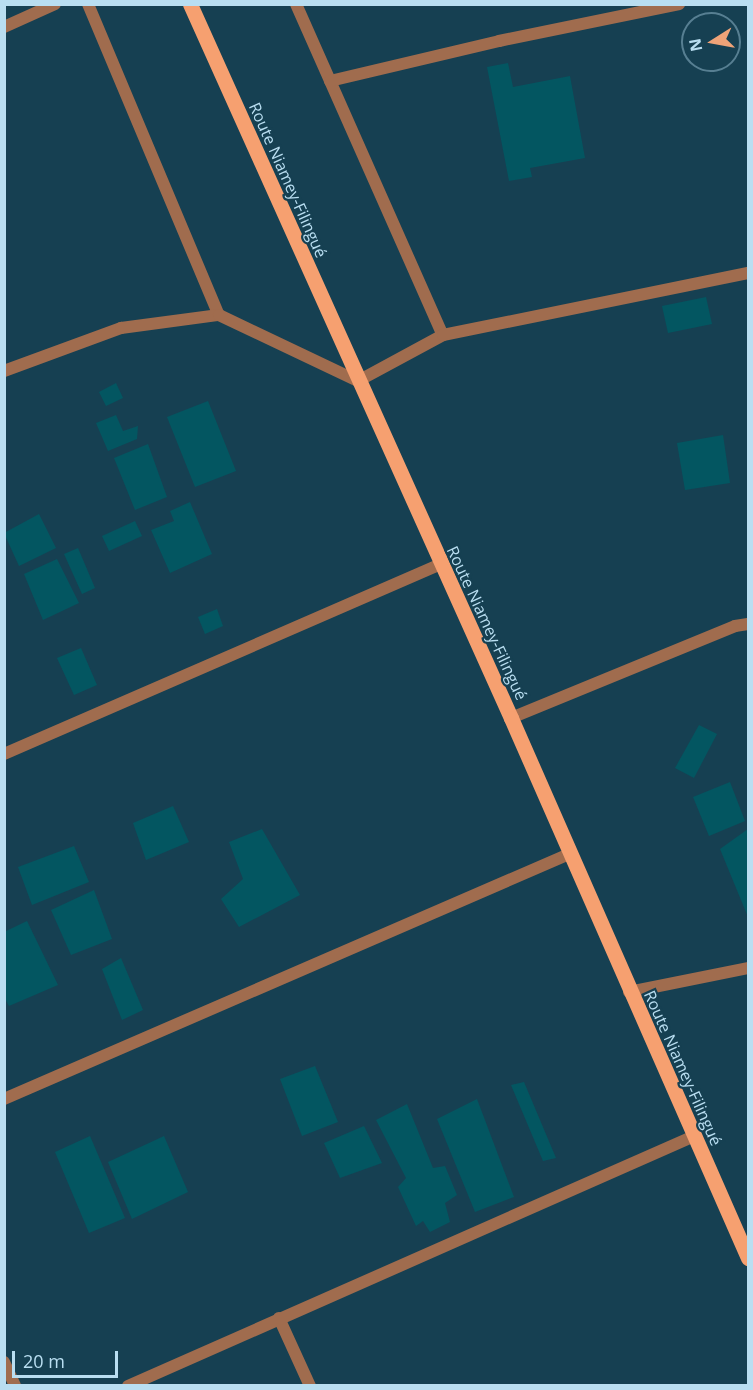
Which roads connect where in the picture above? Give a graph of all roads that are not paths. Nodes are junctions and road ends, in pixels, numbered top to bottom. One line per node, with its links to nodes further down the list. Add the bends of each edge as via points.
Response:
1 (55, 4): 6 (street)
2 (88, 4): 9 (street)
3 (190, 4): 12 (main road, Route Niamey-Filingué)
4 (296, 4): 7 (street)
5 (679, 4): 7 (street)
6 (4, 27)
7 (330, 81): 10 (street)
8 (748, 273): 10 (street)
9 (219, 315): 11 (street, via 121,328); 12 (street)
10 (443, 335): 12 (street)
11 (4, 371)
12 (358, 381): 13 (main road, Route Niamey-Filingué)
13 (441, 564): 15 (main road, Route Niamey-Filingué); 16 (street)
14 (748, 624): 15 (street)
15 (511, 718): 17 (main road, Route Niamey-Filingué)
16 (4, 754)
17 (569, 854): 19 (main road, Route Niamey-Filingué); 20 (street)
18 (748, 968): 19 (street)
19 (629, 992): 21 (main road, Route Niamey-Filingué)
20 (4, 1099)
21 (694, 1136): 22 (main road, Route Niamey-Filingué); 23 (street)
22 (748, 1258)
23 (279, 1318): 26 (street); 27 (street)
24 (4, 1362): 25 (street)
25 (15, 1386)
26 (128, 1386)
27 (310, 1386)

